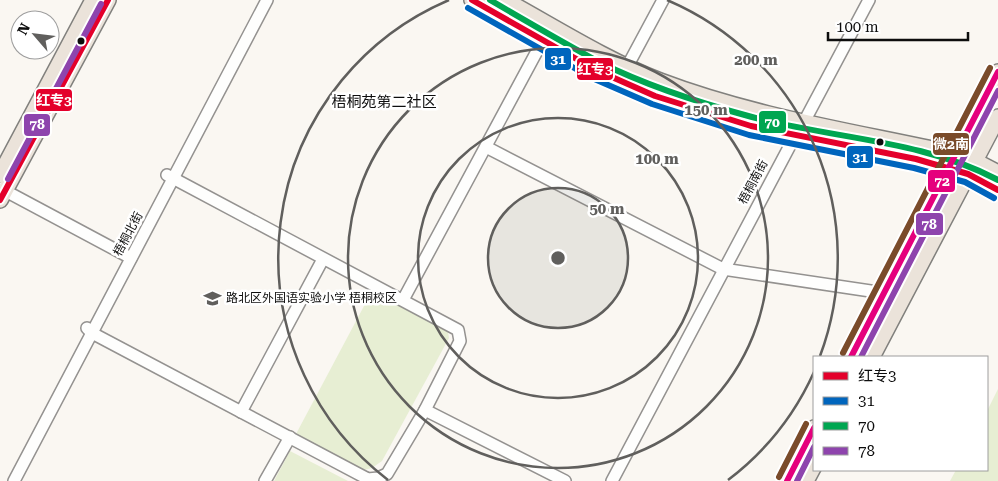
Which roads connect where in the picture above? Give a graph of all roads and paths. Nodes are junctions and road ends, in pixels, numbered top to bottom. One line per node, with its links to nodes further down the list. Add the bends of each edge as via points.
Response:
1 (93, 0): 20 (main road)
2 (108, 0): 23 (main road)
3 (259, 0): 21 (street, 梧桐北街)
4 (268, 0): 21 (street, 梧桐北街)
5 (472, 0): 9 (main road)
6 (505, 0): 10 (main road)
7 (663, 0): 10 (street)
8 (869, 0): 13 (street)
9 (543, 40): 14 (main road, via 596,70 655,96); 15 (street)
10 (627, 67): 13 (main road, via 714,99)
11 (998, 72): 16 (main road)
12 (998, 117): 17 (main road)
13 (804, 122): 16 (main road)
14 (795, 136): 18 (main road); 26 (street, 梧桐南街)
15 (486, 147): 26 (street); 28 (street)
16 (955, 154): 17 (main road); 18 (main road)
17 (971, 167): 18 (main road); 19 (main road); 22 (main road); 31 (main road)
18 (947, 168): 27 (main road)
19 (998, 173)
20 (0, 176)
21 (170, 177): 24 (street, 梧桐北街); 25 (street)
22 (998, 190)
23 (2, 193): 24 (street)
24 (128, 256): 29 (street, 梧桐北街)
25 (322, 259): 28 (street); 33 (street)
26 (726, 270): 27 (street); 42 (street, 梧桐南街); 43 (street, 梧桐南街)
27 (884, 293): 30 (main road)
28 (403, 300): 32 (street, via 458,330 460,341)
29 (90, 331): 33 (street); 38 (street, 梧桐北街); 39 (street, 梧桐北街)
30 (852, 356)
31 (873, 356)
32 (425, 410): 37 (street, via 387,474); 41 (street)
33 (241, 412): 35 (street)
34 (813, 430): 44 (main road)
35 (290, 437): 37 (street); 40 (street)
36 (813, 468): 45 (main road)
37 (368, 480)
38 (8, 481)
39 (14, 481)
40 (265, 481)
41 (565, 481)
42 (612, 481)
43 (618, 481)
44 (787, 481)
45 (806, 481)

